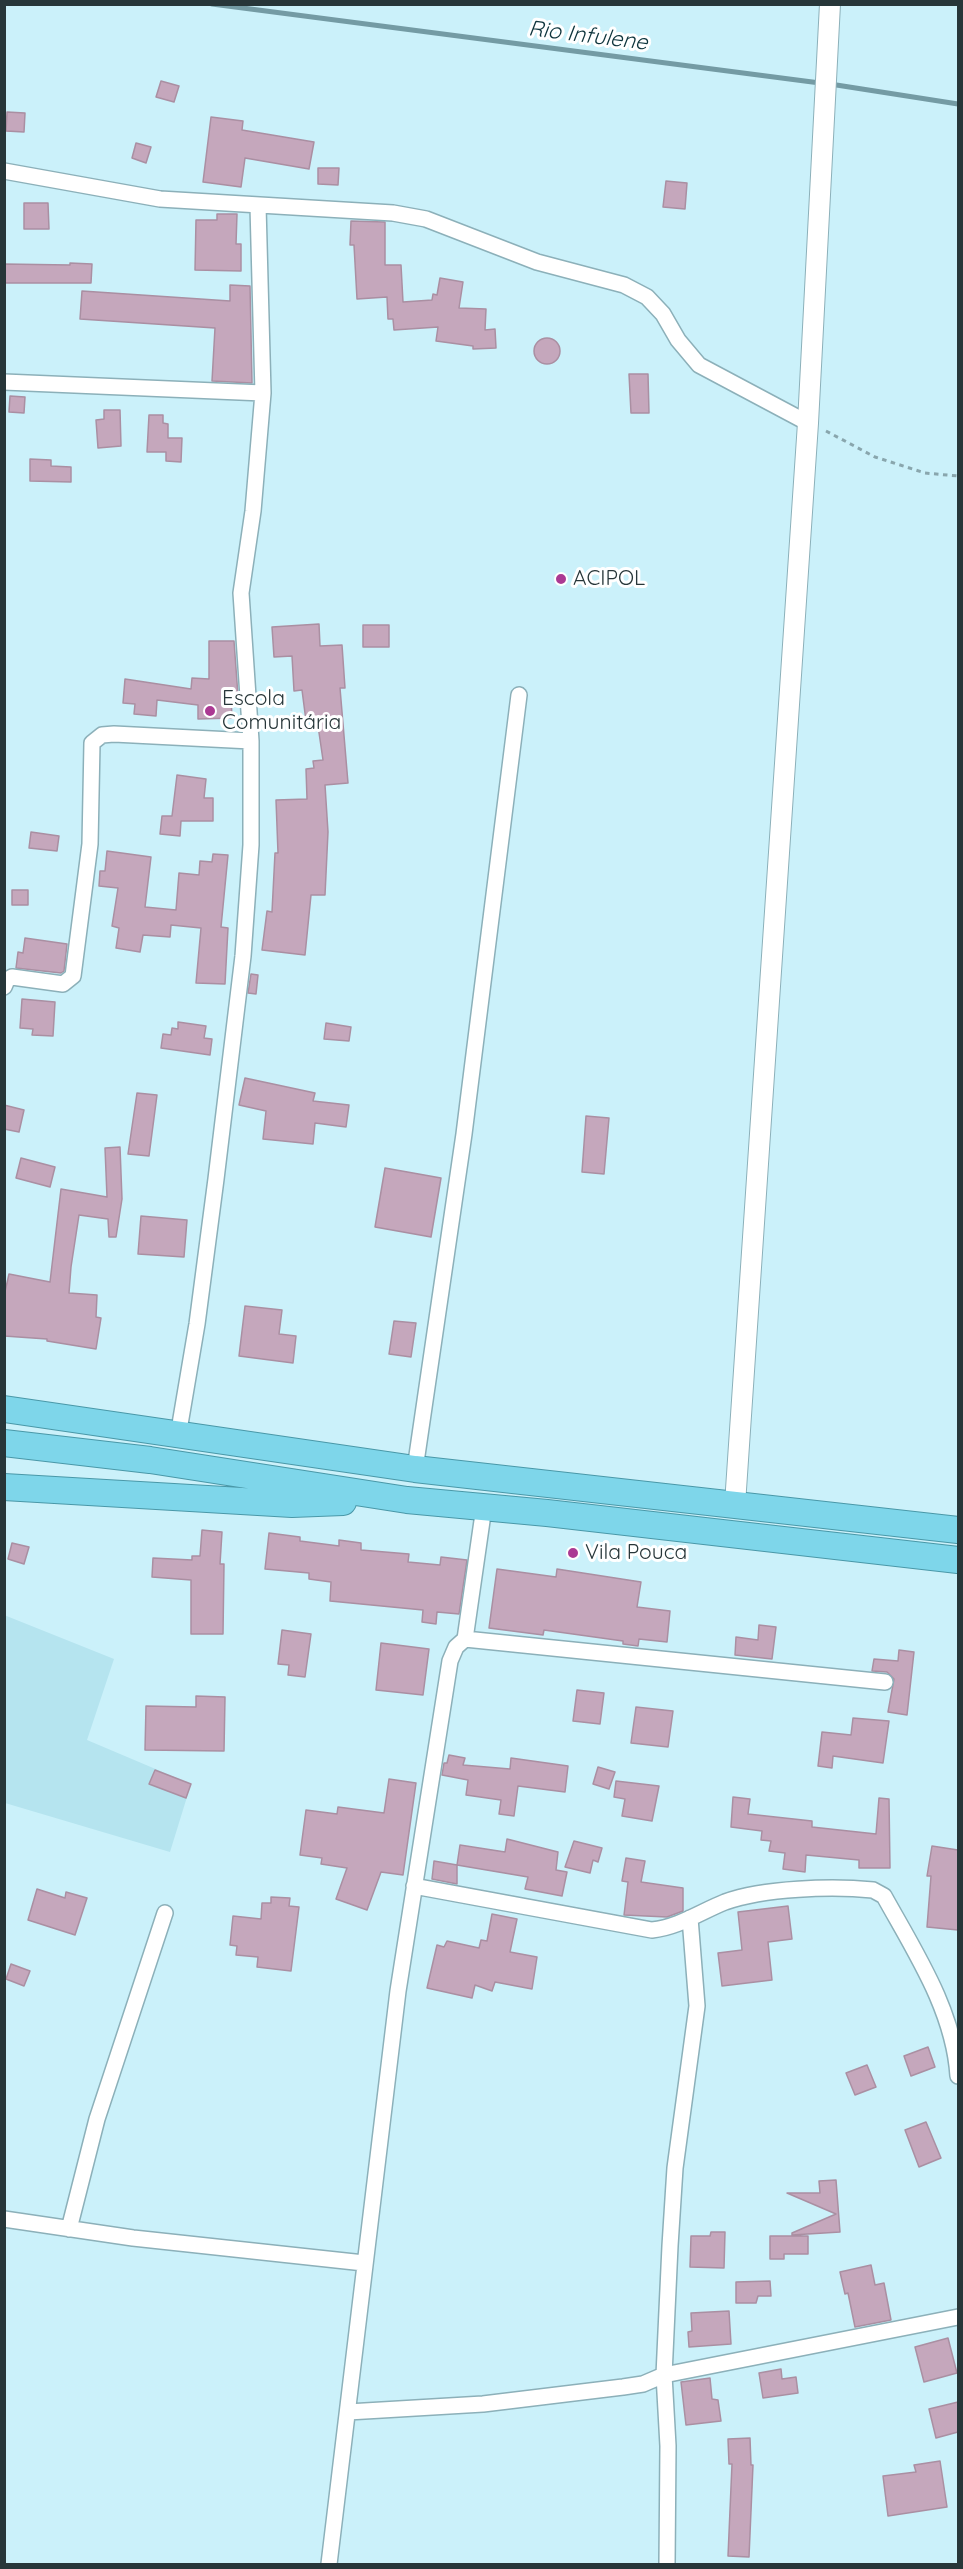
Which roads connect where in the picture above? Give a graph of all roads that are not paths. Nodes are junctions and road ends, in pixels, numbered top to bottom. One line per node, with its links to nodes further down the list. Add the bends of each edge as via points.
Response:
1 (830, 4): 6 (street)
2 (4, 171): 3 (street, via 160,199)
3 (258, 206): 5 (street); 6 (street, via 393,213 426,219 537,262 624,285 647,297 663,314 699,365)
4 (4, 382): 5 (street)
5 (263, 393): 8 (street, via 253,512 241,593)
6 (808, 423): 16 (street)
7 (519, 695): 13 (street, via 464,1134)
8 (251, 741): 9 (street, via 114,734 102,735 92,742 90,844 73,976 63,984 12,977); 11 (street, via 251,845 243,956 197,1324)
9 (4, 987)
10 (8, 1408): 11 (highway)
11 (178, 1436): 13 (highway)
12 (4, 1443): 15 (highway, via 150,1460)
13 (415, 1469): 16 (highway)
14 (4, 1487): 15 (highway, via 292,1504)
15 (407, 1500): 17 (highway)
16 (735, 1504): 18 (highway)
17 (484, 1507): 19 (highway); 20 (street)
18 (958, 1530)
19 (958, 1560)
20 (465, 1639): 21 (street); 22 (street, via 450,1661)
21 (885, 1682)
22 (414, 1886): 24 (street, via 652,1930 671,1928); 29 (street)
23 (165, 1913): 28 (street, via 98,2120)
24 (690, 1918): 25 (street, via 727,1901 785,1890 873,1890 884,1896 926,1971); 31 (street, via 697,2006 675,2168)
25 (958, 2049): 26 (street)
26 (958, 2076)
27 (4, 2219): 28 (street)
28 (69, 2229): 29 (street)
29 (364, 2264): 32 (street)
30 (958, 2317): 31 (street)
31 (664, 2375): 32 (street, via 643,2384 551,2396); 34 (street)
32 (348, 2412): 33 (street)
33 (329, 2565)
34 (667, 2565)

